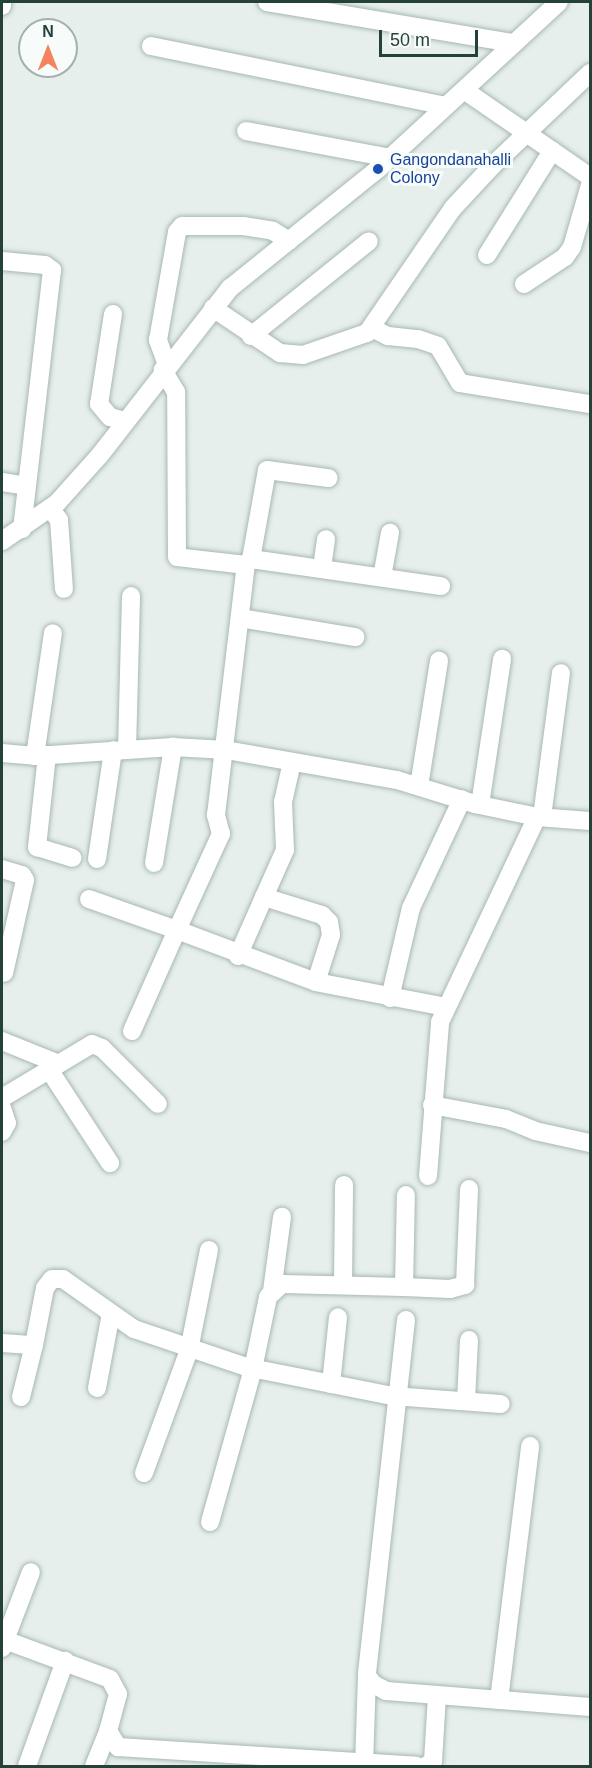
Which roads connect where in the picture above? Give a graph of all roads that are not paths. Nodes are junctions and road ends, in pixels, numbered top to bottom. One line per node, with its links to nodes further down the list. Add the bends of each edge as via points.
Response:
1 (267, 2): 3 (street)
2 (559, 2): 3 (street)
3 (512, 43): 6 (street)
4 (151, 46): 7 (street)
5 (591, 73): 9 (street)
6 (464, 90): 7 (street); 9 (street)
7 (446, 106): 11 (street)
8 (246, 131): 11 (street)
9 (526, 133): 10 (street); 21 (street, via 453,208)
10 (552, 151): 12 (street); 16 (street)
11 (390, 158): 14 (street)
12 (591, 177)
13 (591, 185): 18 (street, via 572,247 565,257)
14 (289, 241): 19 (street, via 230,288); 23 (street, via 273,231 243,226 183,226 177,232 158,340)
15 (369, 241): 22 (street)
16 (487, 255)
17 (2, 261): 28 (street, via 45,265 51,270)
18 (524, 284)
19 (213, 308): 22 (street); 23 (street)
20 (113, 314): 25 (street, via 99,404 110,417)
21 (372, 328): 22 (street, via 347,342 303,355 280,353); 24 (street, via 388,336 438,346 460,383)
22 (251, 336)
23 (165, 367): 25 (street); 34 (street, via 176,392 177,557)
24 (591, 404)
25 (125, 421): 29 (street, via 100,455)
26 (328, 478): 34 (street, via 267,470)
27 (2, 483): 28 (street)
28 (27, 486): 30 (street)
29 (50, 508): 30 (street); 38 (street, via 59,520)
30 (22, 529): 33 (street)
31 (390, 533): 36 (street)
32 (326, 539): 35 (street)
33 (2, 541)
34 (248, 562): 35 (street); 40 (street)
35 (322, 568): 36 (street)
36 (382, 577): 37 (street)
37 (441, 586)
38 (64, 589)
39 (131, 596): 47 (street)
40 (240, 618): 42 (street); 48 (street)
41 (53, 633): 50 (street)
42 (355, 637)
43 (502, 659): 54 (street)
44 (439, 661): 52 (street)
45 (561, 673): 55 (street)
46 (173, 747): 47 (street); 48 (street); 59 (street)
47 (120, 750): 50 (street); 58 (street)
48 (226, 750): 51 (street); 63 (street, via 216,815 219,840)
49 (2, 753): 50 (street)
50 (41, 756): 57 (street, via 37,847)
51 (292, 762): 52 (street); 61 (street, via 283,802 285,850)
52 (419, 786): 53 (street)
53 (462, 799): 54 (street); 67 (street, via 411,908)
54 (480, 805): 55 (street)
55 (540, 817): 56 (street); 68 (street)
56 (591, 821)
57 (72, 858)
58 (97, 859)
59 (154, 863)
60 (2, 870): 65 (street, via 22,875 25,880)
61 (264, 897): 64 (street); 66 (street, via 322,915 329,922 331,935)
62 (89, 899): 63 (street)
63 (177, 930): 64 (street); 69 (street)
64 (238, 956): 66 (street)
65 (4, 973)
66 (316, 982): 67 (street)
67 (390, 998): 68 (street)
68 (446, 1007): 74 (street, via 440,1022)
69 (132, 1031)
70 (2, 1041): 71 (street)
71 (54, 1067): 72 (street); 73 (street, via 92,1044 102,1048); 78 (street)
72 (2, 1098)
73 (158, 1104)
74 (432, 1104): 77 (street, via 506,1119 535,1131); 79 (street)
75 (2, 1108): 76 (street, via 7,1123)
76 (2, 1132)
77 (591, 1143)
78 (110, 1163)
79 (428, 1176)
80 (344, 1185): 85 (street)
81 (469, 1189): 86 (street, via 465,1286)
82 (406, 1195): 86 (street)
83 (282, 1217): 87 (street)
84 (208, 1250): 94 (street)
85 (343, 1286): 86 (street); 87 (street, via 282,1284)
86 (404, 1287)
87 (272, 1290): 95 (street)
88 (111, 1313): 93 (street, via 63,1279 52,1279 45,1288); 94 (street, via 134,1329); 97 (street)
89 (338, 1317): 96 (street)
90 (406, 1320): 99 (street)
91 (469, 1340): 100 (street)
92 (2, 1343): 93 (street)
93 (34, 1345): 98 (street)
94 (189, 1350): 95 (street); 103 (street)
95 (253, 1369): 96 (street); 104 (street)
96 (331, 1384): 99 (street)
97 (97, 1388)
98 (21, 1397)
99 (399, 1397): 100 (street); 108 (street)
100 (466, 1401): 101 (street)
101 (501, 1404)
102 (530, 1446): 110 (street)
103 (144, 1473)
104 (210, 1522)
105 (31, 1572): 106 (street)
106 (3, 1642): 107 (street)
107 (65, 1661): 112 (street, via 102,1675 117,1687); 114 (street)
108 (367, 1676): 109 (street, via 386,1691); 113 (street)
109 (437, 1695): 110 (street); 117 (street, via 433,1761)
110 (499, 1700): 111 (street)
111 (591, 1707)
112 (108, 1731): 113 (street, via 118,1747 140,1750); 115 (street)
113 (364, 1765): 116 (street)
114 (27, 1767)
115 (94, 1767)
116 (416, 1767)
117 (426, 1767)

